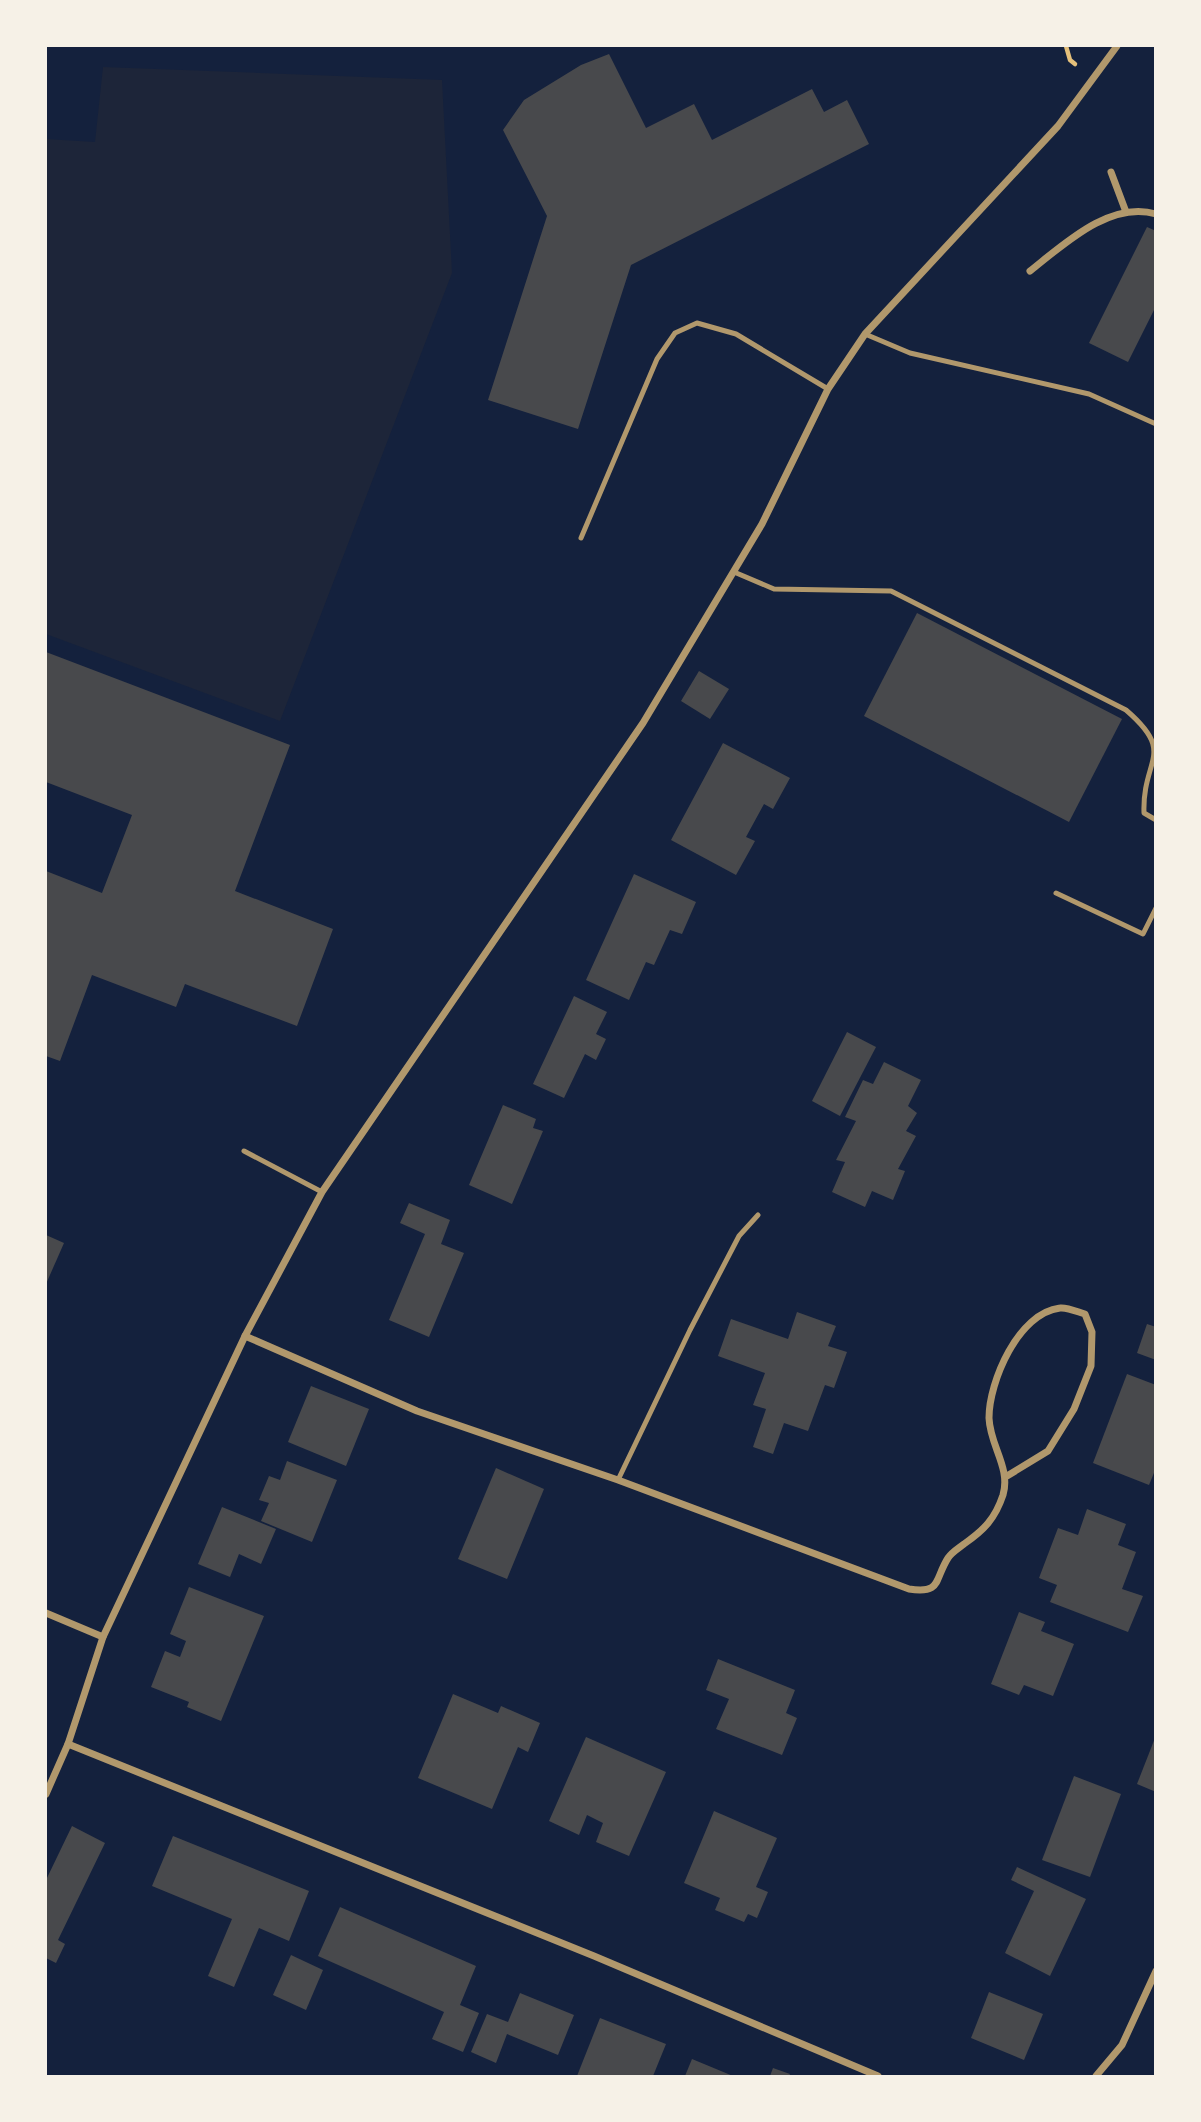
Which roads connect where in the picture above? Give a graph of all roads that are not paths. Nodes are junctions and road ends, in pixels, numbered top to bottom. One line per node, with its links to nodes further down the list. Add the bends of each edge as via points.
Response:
1 (1117, 46): 6 (street, via 1058,126)
2 (1111, 172): 3 (street)
3 (1126, 212): 4 (street); 5 (street, via 1074,237)
4 (1156, 214)
5 (1030, 271)
6 (866, 334): 7 (street); 8 (lane, via 921,356 1089,394)
7 (828, 389): 9 (lane, via 736,334 697,323 675,333 657,359); 10 (street)
8 (1156, 424)
9 (581, 538)
10 (734, 572): 11 (lane, via 774,589 891,591 1126,710 1149,730 1156,751 1143,789 1144,813); 15 (street, via 643,723)
11 (1156, 820)
12 (1056, 893): 13 (lane, via 1143,934)
13 (1156, 908)
14 (244, 1151): 15 (lane)
15 (322, 1192): 17 (street)
16 (758, 1215): 19 (lane, via 739,1236 702,1306)
17 (245, 1336): 19 (street, via 417,1411); 21 (street)
18 (1007, 1476): 18 (street, via 1048,1451 1074,1409 1091,1366 1092,1332 1085,1314 1061,1307 1043,1314 1015,1339 991,1392 992,1442); 19 (street, via 989,1526 949,1555 937,1582 925,1591 847,1567)
19 (618, 1480)
20 (46, 1613): 21 (street)
21 (103, 1637): 22 (street)
22 (68, 1744): 23 (street); 25 (street, via 569,1946)
23 (46, 1794)
24 (1156, 1971): 26 (street, via 1122,2045)
25 (878, 2077)
26 (1096, 2077)

